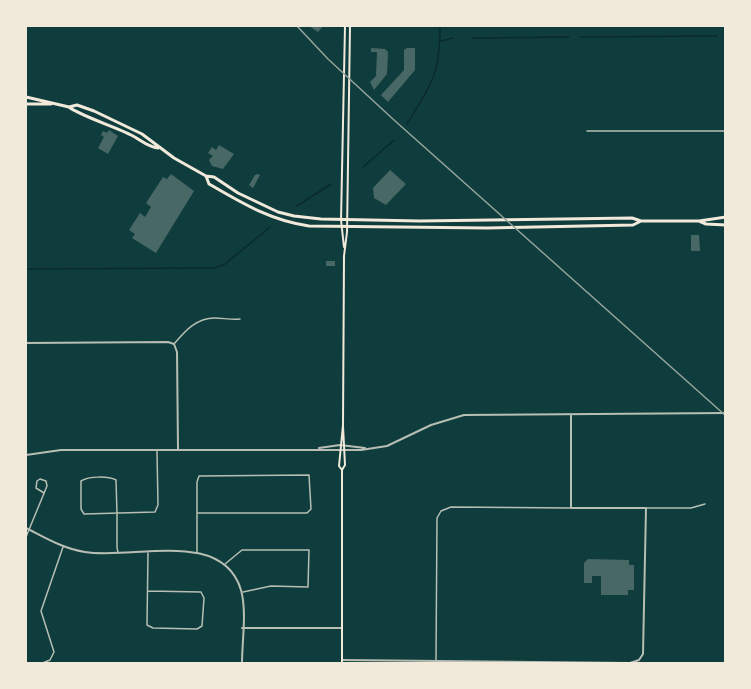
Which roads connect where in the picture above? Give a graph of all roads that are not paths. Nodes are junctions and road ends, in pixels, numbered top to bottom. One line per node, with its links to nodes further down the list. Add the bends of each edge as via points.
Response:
1 (345, 26): 7 (main road)
2 (350, 26): 7 (main road)
3 (26, 97): 4 (main road)
4 (53, 103): 5 (main road); 6 (main road)
5 (26, 104)
6 (69, 107): 10 (main road); 10 (main road, via 77,105 119,122 156,142)
7 (346, 108): 14 (main road); 15 (main road)
8 (587, 131): 9 (street)
9 (726, 131)
10 (158, 148): 11 (main road)
11 (206, 176): 14 (main road, via 278,212); 19 (main road, via 209,184 257,212 309,225)
12 (726, 177): 13 (street)
13 (725, 217): 17 (main road); 18 (street)
14 (341, 220): 15 (main road); 19 (main road)
15 (347, 220): 16 (main road); 20 (main road)
16 (641, 221): 17 (main road); 20 (main road, via 633,225 487,228)
17 (699, 221): 18 (main road)
18 (725, 225)
19 (341, 227): 20 (main road); 21 (main road)
20 (347, 227): 21 (main road)
21 (344, 248): 27 (main road)
22 (240, 319): 24 (street, via 212,318 200,322 189,327)
23 (26, 343): 24 (street)
24 (174, 344): 32 (street)
25 (726, 413): 26 (street)
26 (571, 415): 31 (street, via 464,415 436,422 387,446); 40 (street)
27 (343, 425): 28 (main road); 29 (main road)
28 (340, 445): 29 (street); 30 (street); 34 (main road)
29 (345, 445): 31 (street); 35 (main road)
30 (319, 448): 32 (street); 34 (street)
31 (365, 448): 35 (street)
32 (178, 449): 33 (street)
33 (157, 450): 36 (street, via 50,450); 43 (street, via 157,510)
34 (340, 450): 35 (street); 37 (main road)
35 (345, 450): 37 (main road)
36 (26, 454)
37 (342, 470): 54 (main road)
38 (44, 493): 38 (street, via 36,488 40,479 47,484); 44 (street)
39 (705, 504): 41 (street, via 691,508)
40 (571, 508): 41 (street); 55 (street, via 451,507 441,511 437,518)
41 (646, 508): 59 (street, via 643,654 634,663)
42 (197, 513): 42 (street, via 307,513 311,509 309,475 199,476); 47 (street)
43 (117, 514): 43 (street, via 114,479 83,479 82,513); 48 (street)
44 (27, 529): 45 (street); 46 (street)
45 (26, 537)
46 (64, 546): 48 (street, via 84,552); 57 (street, via 41,611 54,652 50,660)
47 (197, 552): 49 (street); 50 (street)
48 (117, 553): 49 (street)
49 (148, 553): 51 (street)
50 (225, 564): 52 (street); 52 (street, via 242,550 310,551 308,587 271,586)
51 (148, 591): 51 (street, via 149,627 202,626 201,592)
52 (242, 592): 53 (street)
53 (242, 628): 54 (street); 58 (street)
54 (342, 628): 56 (main road)
55 (436, 661): 56 (street); 59 (street)
56 (342, 662)
57 (40, 663)
58 (242, 663)
59 (562, 663)

